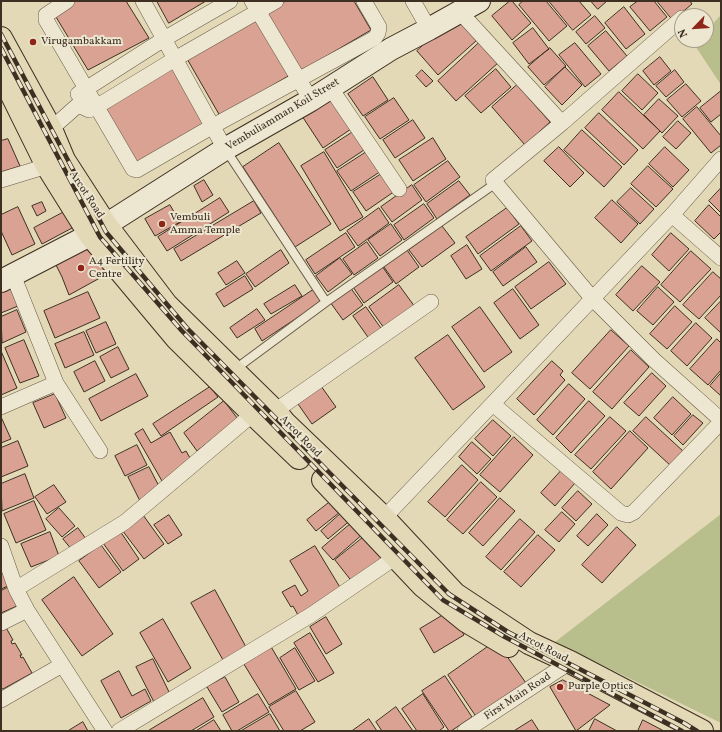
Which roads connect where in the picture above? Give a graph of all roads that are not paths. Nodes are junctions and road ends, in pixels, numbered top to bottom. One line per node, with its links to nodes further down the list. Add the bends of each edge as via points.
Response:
1 (67, 1): 17 (street, via 46,15 46,20)
2 (143, 1): 13 (street)
3 (230, 1): 13 (street)
4 (276, 1): 8 (street)
5 (364, 1): 16 (street, via 379,27 374,38)
6 (413, 1): 11 (street)
7 (479, 1): 9 (street, Vembuliamman Koil Street)
8 (255, 6): 14 (street); 16 (street)
9 (460, 12): 11 (street, Vembuliamman Koil Street); 22 (street)
10 (674, 25): 22 (street)
11 (429, 29): 18 (street, Vembuliamman Koil Street, via 391,49)
12 (1, 38): 24 (main road, Arcot Road)
13 (164, 39): 14 (street); 17 (street)
14 (175, 59): 21 (street); 23 (street)
15 (1, 73): 27 (main road, Arcot Road)
16 (299, 79): 19 (street); 23 (street)
17 (86, 88): 20 (street, via 78,94); 21 (street)
18 (330, 88): 19 (street, Vembuliamman Koil Street); 30 (street)
19 (311, 100): 25 (street, Vembuliamman Koil Street)
20 (78, 105): 21 (street, via 89,110); 24 (street)
21 (96, 107): 23 (street, via 133,169 137,170)
22 (562, 123): 29 (street, via 493,180)
23 (213, 126): 25 (street)
24 (51, 129): 32 (main road, Arcot Road)
25 (225, 149): 32 (street, Vembuliamman Koil Street); 36 (lane)
26 (721, 159): 31 (street)
27 (47, 166): 28 (street); 32 (main road, Arcot Road)
28 (1, 180)
29 (496, 183): 35 (street); 36 (lane)
30 (399, 189)
31 (672, 215): 33 (street); 35 (street)
32 (98, 230): 34 (street, Vembuliamman Koil Street); 38 (main road, Arcot Road, via 166,304); 43 (main road, Arcot Road, via 178,339)
33 (721, 258)
34 (7, 278): 39 (street)
35 (592, 298): 40 (street); 44 (street, via 654,360)
36 (326, 302): 38 (lane)
37 (431, 302): 42 (street)
38 (233, 371): 42 (main road, Arcot Road)
39 (56, 383): 41 (street); 45 (street)
40 (494, 404): 44 (street, via 621,513 628,515 634,512); 46 (street)
41 (1, 407)
42 (274, 411): 46 (main road, Arcot Road)
43 (253, 414): 46 (main road, Arcot Road, via 317,474); 50 (street, via 125,522)
44 (721, 421)
45 (100, 451)
46 (377, 524): 48 (main road, Arcot Road); 49 (main road, Arcot Road)
47 (1, 546): 50 (street)
48 (396, 556): 49 (main road, Arcot Road); 57 (street, via 311,615)
49 (418, 567): 54 (main road, Arcot Road, via 424,586 466,621 502,643)
50 (16, 589): 51 (street)
51 (27, 610): 52 (street); 53 (street)
52 (1, 623)
53 (62, 665): 55 (street); 56 (street)
54 (563, 667): 58 (street, First Main Road); 59 (main road, Arcot Road); 60 (main road, Arcot Road)
55 (1, 700)
56 (105, 731)
57 (119, 731)
58 (466, 731)
59 (672, 731)
60 (702, 731)

